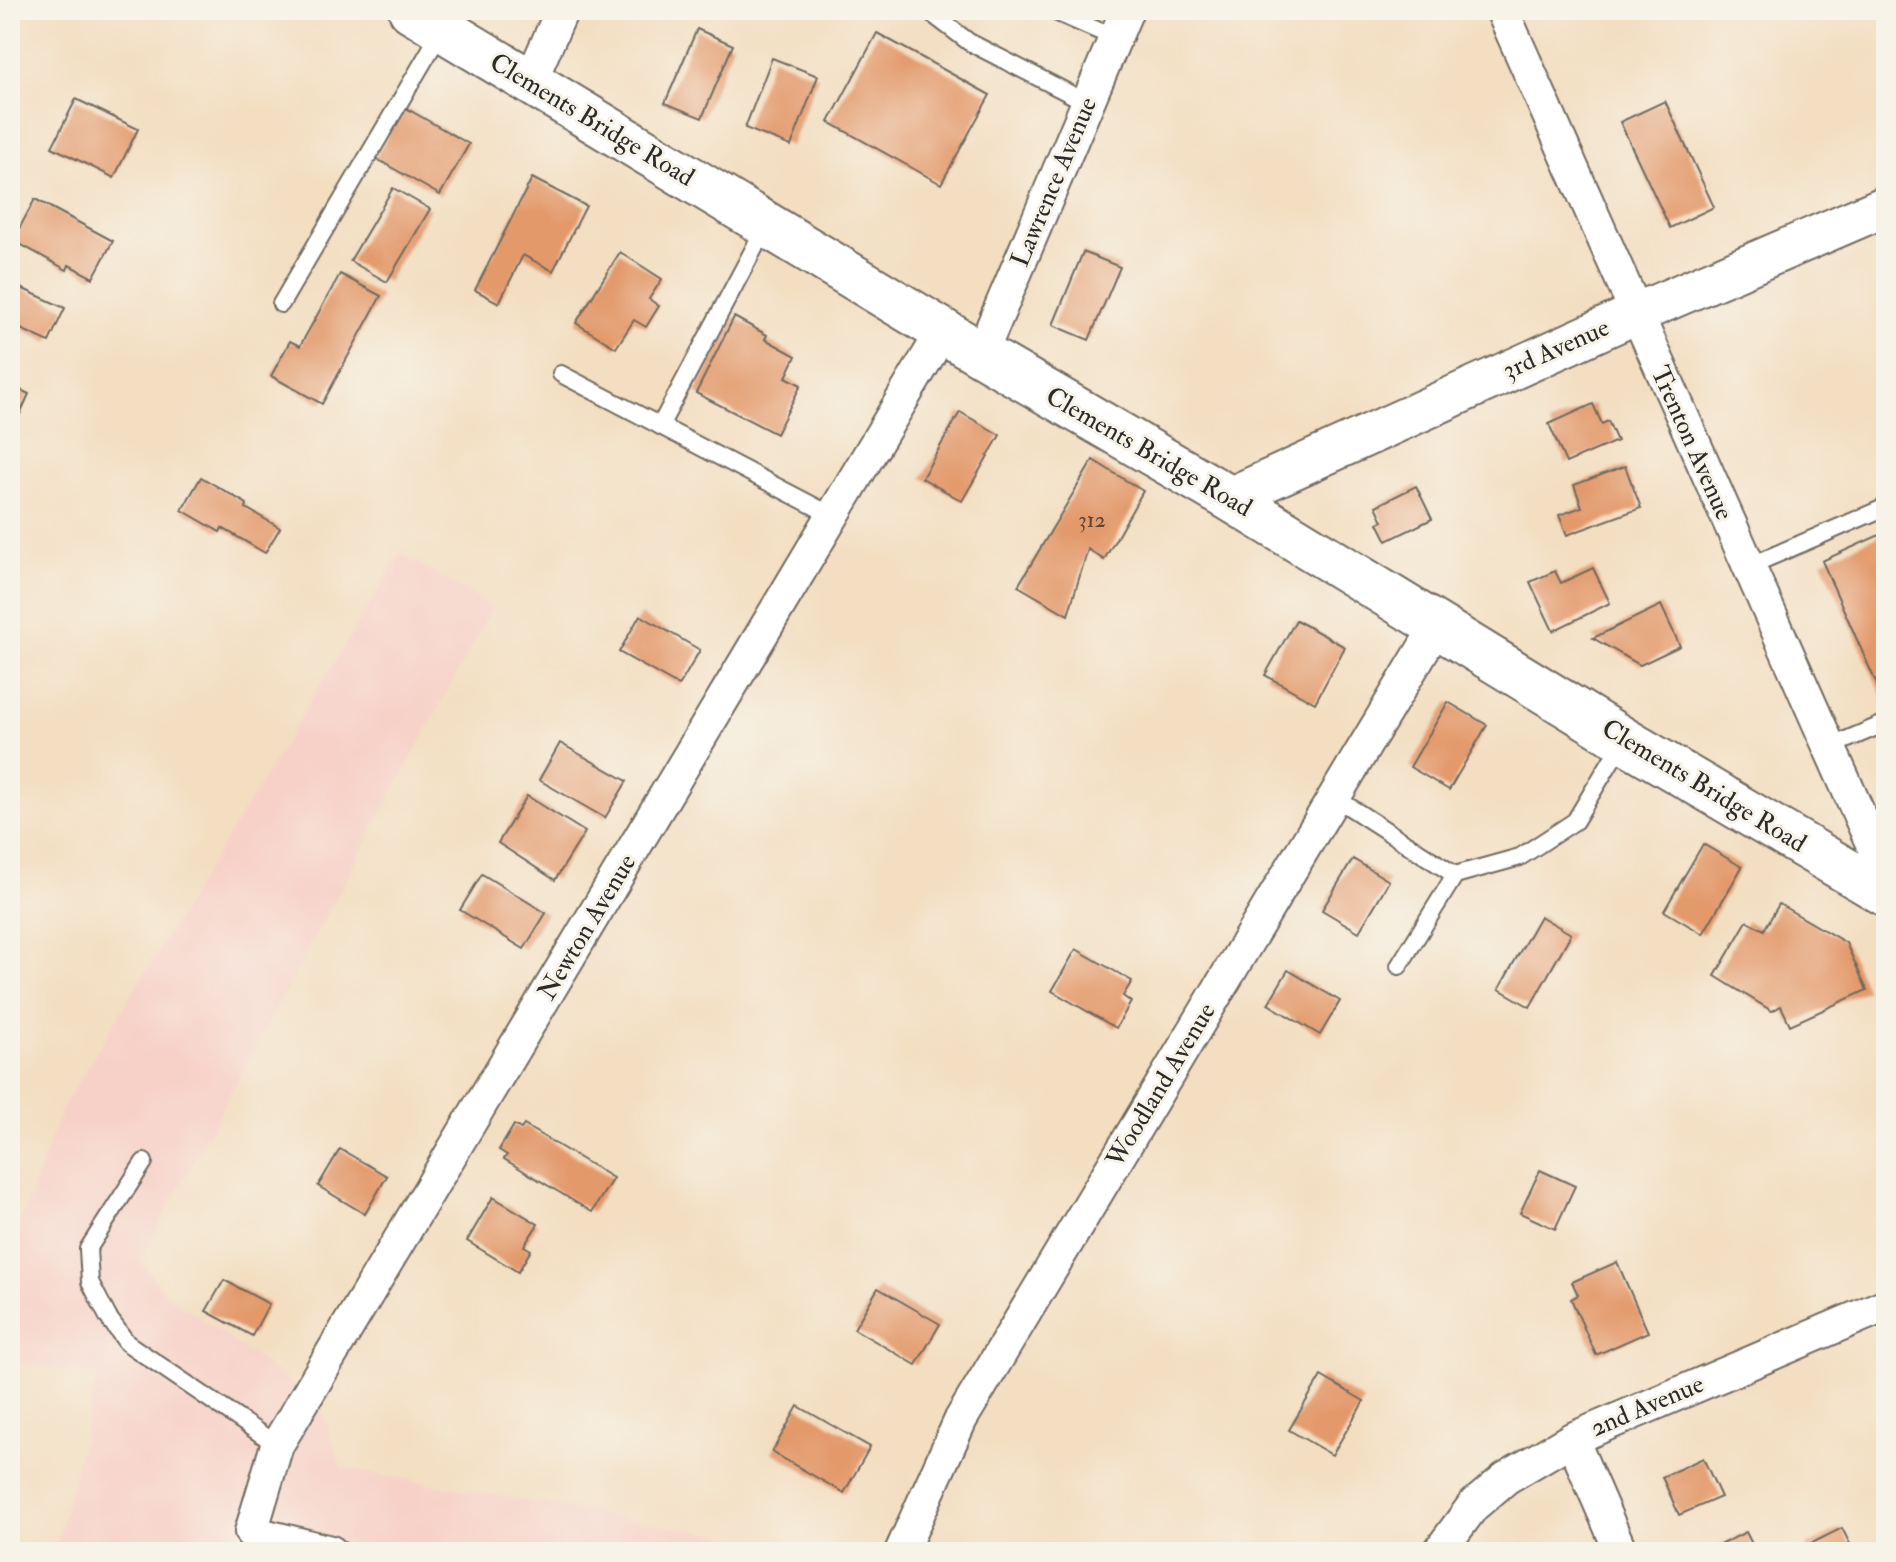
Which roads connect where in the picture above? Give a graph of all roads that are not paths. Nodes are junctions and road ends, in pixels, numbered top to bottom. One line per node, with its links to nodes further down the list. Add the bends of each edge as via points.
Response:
1 (562, 10): 7 (street)
2 (927, 10): 8 (lane, via 969,42)
3 (1051, 10): 6 (lane)
4 (1502, 10): 12 (street, Trenton Avenue)
5 (427, 20): 7 (main road, Clements Bridge Road); 11 (lane)
6 (1121, 24): 8 (street, Lawrence Avenue)
7 (530, 82): 10 (main road, Clements Bridge Road)
8 (1088, 103): 14 (street, Lawrence Avenue)
9 (1886, 206): 12 (street, 3rd Avenue)
10 (766, 226): 13 (main road, Clements Bridge Road); 16 (lane)
11 (281, 304)
12 (1635, 314): 17 (street, 3rd Avenue); 20 (street, Trenton Avenue)
13 (943, 331): 14 (main road, Clements Bridge Road); 19 (street, Newton Avenue)
14 (981, 354): 17 (main road, Clements Bridge Road)
15 (561, 374): 16 (lane)
16 (660, 426): 19 (lane)
17 (1229, 498): 21 (main road, Clements Bridge Road)
18 (1886, 507): 20 (lane)
19 (833, 516): 33 (street, Newton Avenue)
20 (1747, 567): 24 (street, Trenton Avenue)
21 (1437, 626): 23 (main road, Clements Bridge Road); 25 (street, Woodland Avenue)
22 (1886, 723): 24 (lane)
23 (1624, 740): 26 (lane, via 1575,821 1520,857); 28 (main road, Clements Bridge Road)
24 (1829, 747): 27 (street, Trenton Avenue)
25 (1334, 797): 26 (lane); 35 (street, Woodland Avenue, via 961,1419)
26 (1455, 875): 29 (lane)
27 (1886, 875)
28 (1886, 894)
29 (1399, 966)
30 (144, 1162): 33 (lane, via 88,1249 90,1282 127,1343)
31 (1886, 1305): 32 (street, 2nd Avenue)
32 (1572, 1439): 36 (street, 2nd Avenue, via 1506,1478 1473,1506); 37 (street)
33 (277, 1445): 34 (street, Newton Avenue, via 251,1532)
34 (331, 1552)
35 (901, 1552)
36 (1439, 1552)
37 (1621, 1552)

